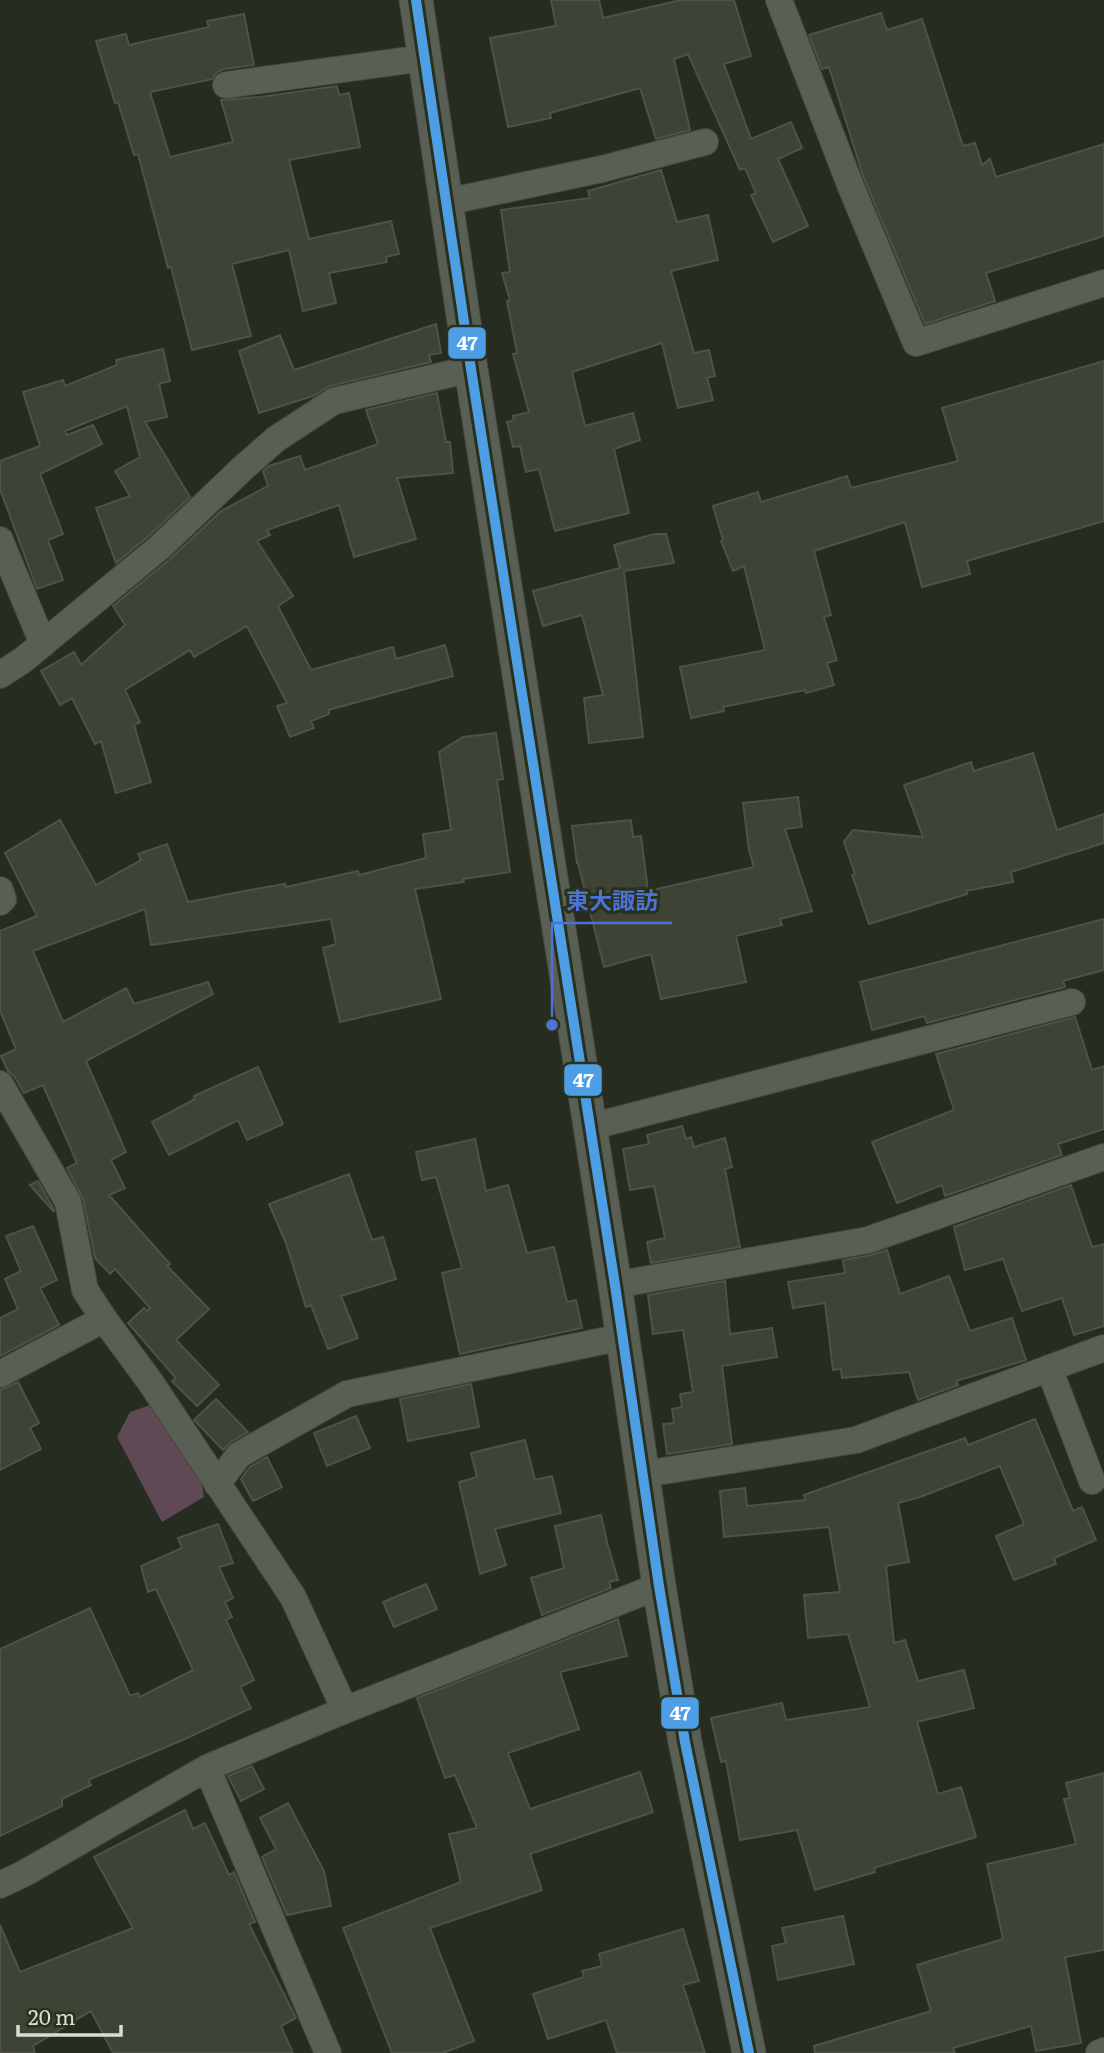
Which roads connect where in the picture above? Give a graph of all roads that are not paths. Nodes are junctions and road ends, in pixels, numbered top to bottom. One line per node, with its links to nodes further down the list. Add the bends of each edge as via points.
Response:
1 (416, 0): 3 (street)
2 (779, 0): 7 (street, via 916,343)
3 (424, 58): 4 (street); 6 (street)
4 (226, 85)
5 (705, 142): 6 (street)
6 (446, 202): 8 (street)
7 (1104, 283)
8 (471, 369): 10 (street, via 334,401 276,439 160,547); 16 (street)
9 (0, 540): 10 (street)
10 (43, 644): 11 (street)
11 (0, 674)
12 (0, 890): 13 (street)
13 (0, 902)
14 (1072, 1002): 16 (street)
15 (0, 1083): 19 (street, via 68,1202 85,1290)
16 (590, 1127): 18 (street)
17 (1104, 1157): 18 (street, via 868,1240)
18 (615, 1285): 20 (street)
19 (104, 1320): 23 (street); 26 (street)
20 (622, 1337): 24 (street); 26 (street, via 347,1394 239,1455)
21 (1104, 1348): 22 (street)
22 (1049, 1368): 24 (street, via 856,1440); 25 (street)
23 (0, 1374)
24 (644, 1474): 27 (street)
25 (1092, 1481)
26 (217, 1485): 28 (street, via 293,1597)
27 (659, 1586): 28 (street); 32 (street, via 685,1742)
28 (345, 1710): 29 (street)
29 (207, 1768): 30 (street); 31 (street)
30 (0, 1885)
31 (328, 2053)
32 (750, 2053)

